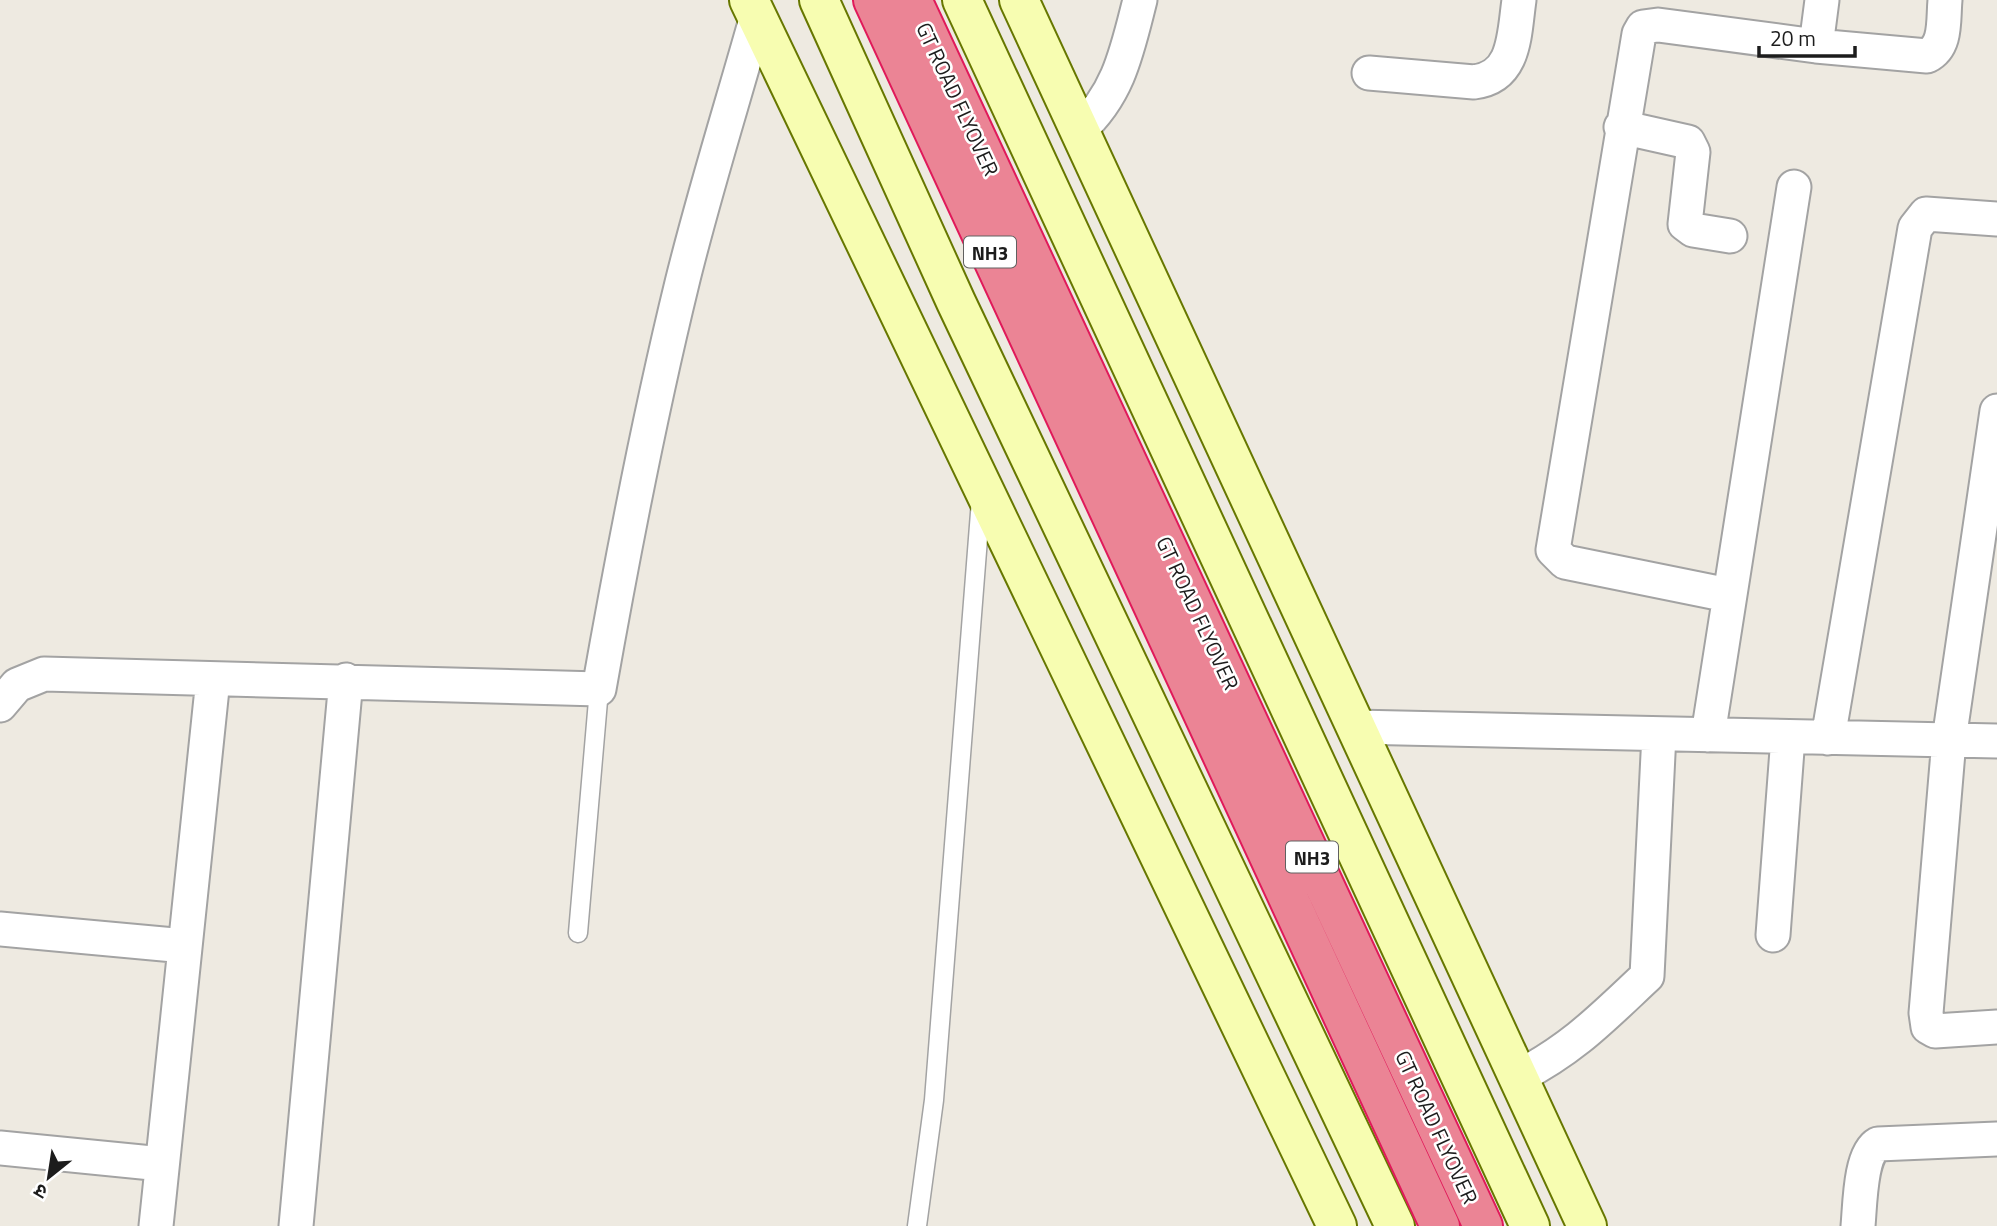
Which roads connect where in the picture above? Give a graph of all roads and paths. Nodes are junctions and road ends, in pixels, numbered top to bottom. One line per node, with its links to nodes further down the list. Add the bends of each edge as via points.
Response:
1 (819, 0): 46 (street, via 956,302)
2 (873, 0): 20 (highway, GT ROAD FLYOVER / NH3)
3 (912, 0): 20 (highway, GT ROAD FLYOVER / NH3)
4 (962, 0): 49 (street)
5 (1018, 0): 14 (street)
6 (1140, 0): 14 (street, via 1115,84 1101,110)
7 (1519, 0): 12 (street, via 1507,65 1488,81)
8 (1822, 0): 11 (street)
9 (1945, 0): 11 (street, via 1939,47 1927,56)
10 (753, 8): 19 (street); 24 (street, via 636,481)
11 (1816, 46): 13 (street, via 1658,25 1643,27)
12 (1368, 73)
13 (1621, 128): 17 (street, via 1688,142 1693,152 1685,224 1693,230); 21 (street, via 1553,550 1566,562)
14 (1079, 130): 26 (street)
15 (1794, 187): 21 (street)
16 (1997, 219): 30 (street, via 1926,214 1915,228)
17 (1730, 236)
18 (1997, 411): 31 (street)
19 (982, 486): 44 (lane, via 934,1100); 45 (street)
20 (1123, 496): 47 (highway, GT ROAD FLYOVER / NH3); 48 (highway, GT ROAD FLYOVER / NH3)
21 (1728, 595): 28 (street)
22 (213, 679): 23 (street); 25 (street, via 44,674 17,685); 36 (street)
23 (346, 680): 24 (street); 43 (street)
24 (599, 690): 34 (lane)
25 (0, 705)
26 (1355, 727): 27 (street); 38 (street)
27 (1659, 734): 28 (street); 38 (street, via 1647,976 1589,1032)
28 (1708, 734): 29 (street)
29 (1788, 737): 30 (street); 35 (street)
30 (1828, 737): 31 (street)
31 (1949, 740): 32 (street); 37 (street, via 1928,1027 1935,1031)
32 (1997, 741)
33 (0, 929): 36 (street)
34 (578, 933)
35 (1773, 935)
36 (185, 946): 41 (street)
37 (1997, 1027)
38 (1518, 1077): 50 (street)
39 (1997, 1139): 51 (street, via 1878,1144 1866,1159)
40 (0, 1148): 41 (street)
41 (162, 1164): 42 (street)
42 (156, 1226)
43 (296, 1226)
44 (917, 1226)
45 (1338, 1226)
46 (1395, 1226)
47 (1440, 1226)
48 (1483, 1226)
49 (1530, 1226)
50 (1587, 1226)
51 (1858, 1226)

